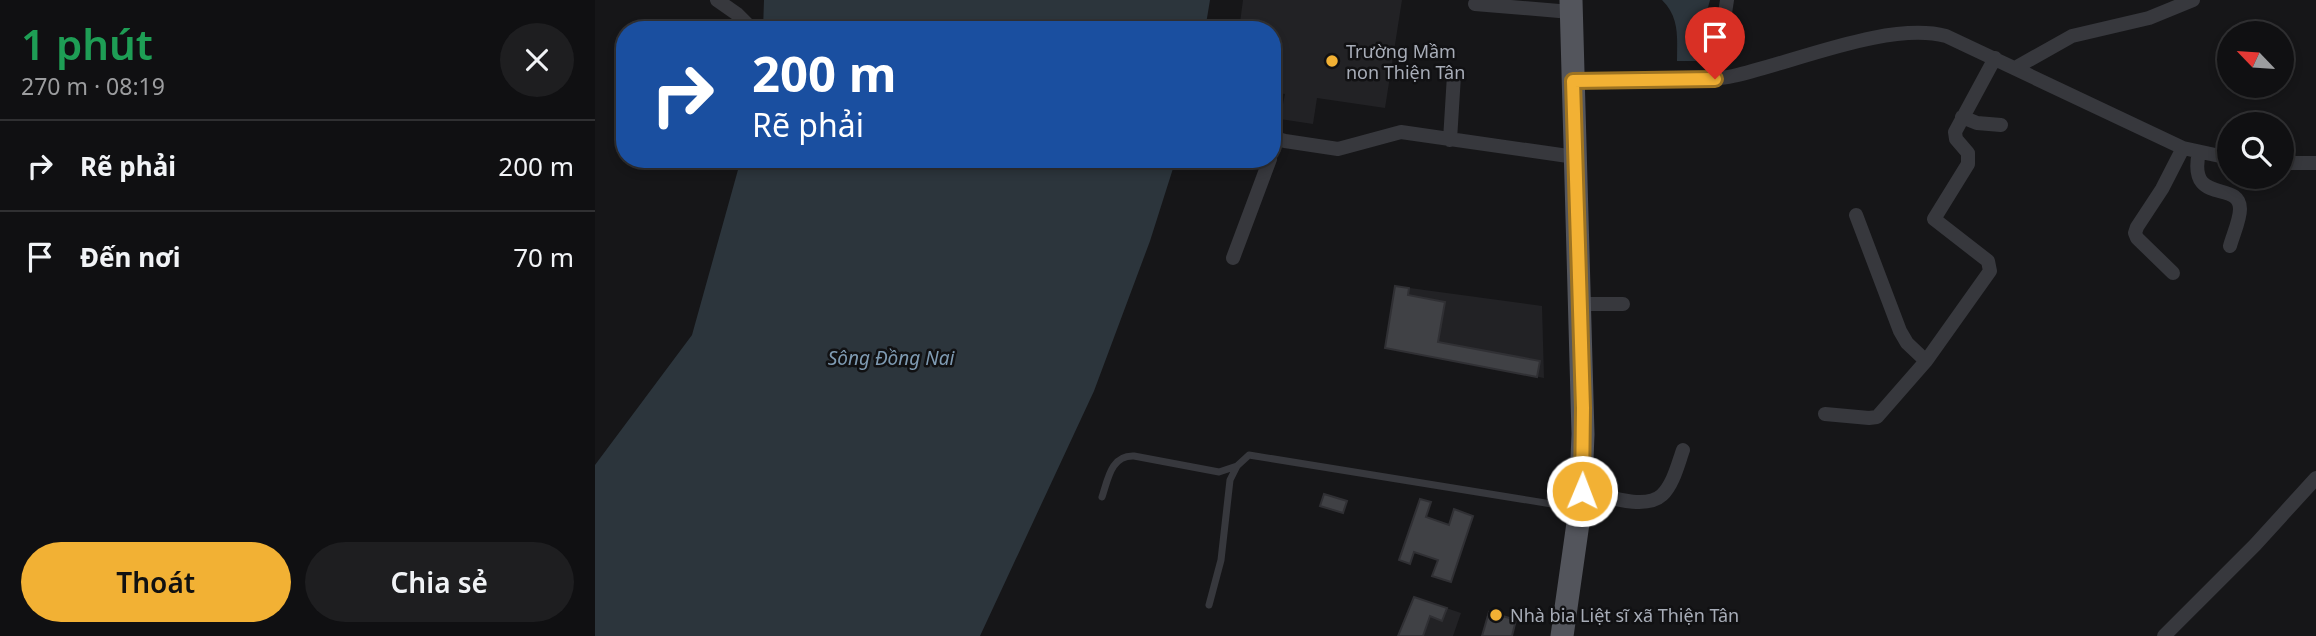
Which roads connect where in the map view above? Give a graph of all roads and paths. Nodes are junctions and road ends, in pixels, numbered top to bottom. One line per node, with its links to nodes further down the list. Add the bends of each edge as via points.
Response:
1 (717, 0): 6 (street)
2 (1727, 0): 10 (street)
3 (2193, 0): 8 (street, via 2149,18 2072,36)
4 (1475, 4): 5 (street)
5 (1571, 6): 11 (main road)
6 (744, 21)
7 (1995, 58): 8 (street); 10 (street, via 1946,36 1917,31); 12 (street)
8 (2015, 68): 16 (street)
9 (1454, 75): 15 (street)
10 (1715, 79): 11 (street)
11 (1573, 81): 19 (main road)
12 (1962, 117): 13 (street); 29 (street, via 1956,139 1969,159 1934,219 1988,261 1990,271)
13 (2001, 125)
14 (1281, 137): 15 (street, via 1338,149 1401,132)
15 (1450, 140): 19 (street)
16 (2183, 148): 17 (street); 26 (street, via 2136,233)
17 (2199, 152): 18 (street); 24 (street, via 2198,180 2238,201 2240,210)
18 (2217, 156)
19 (1575, 157): 27 (main road)
20 (2294, 163): 21 (street)
21 (2316, 163)
22 (1267, 168): 25 (street)
23 (1856, 215): 29 (street, via 1900,331)
24 (2230, 246)
25 (1233, 258)
26 (2173, 273)
27 (1580, 304): 28 (street); 35 (main road)
28 (1623, 304)
29 (1926, 360): 30 (street, via 1877,417)
30 (1825, 414)
31 (1683, 450): 35 (street, via 1663,495 1650,502)
32 (1237, 466): 34 (lane, via 1219,472 1123,456 1114,464); 35 (lane, via 1248,455); 36 (lane, via 1230,480 1221,560)
33 (2316, 478): 38 (street)
34 (1102, 497)
35 (1581, 500): 37 (main road)
36 (1209, 604)
37 (1562, 636)
38 (2164, 636)

